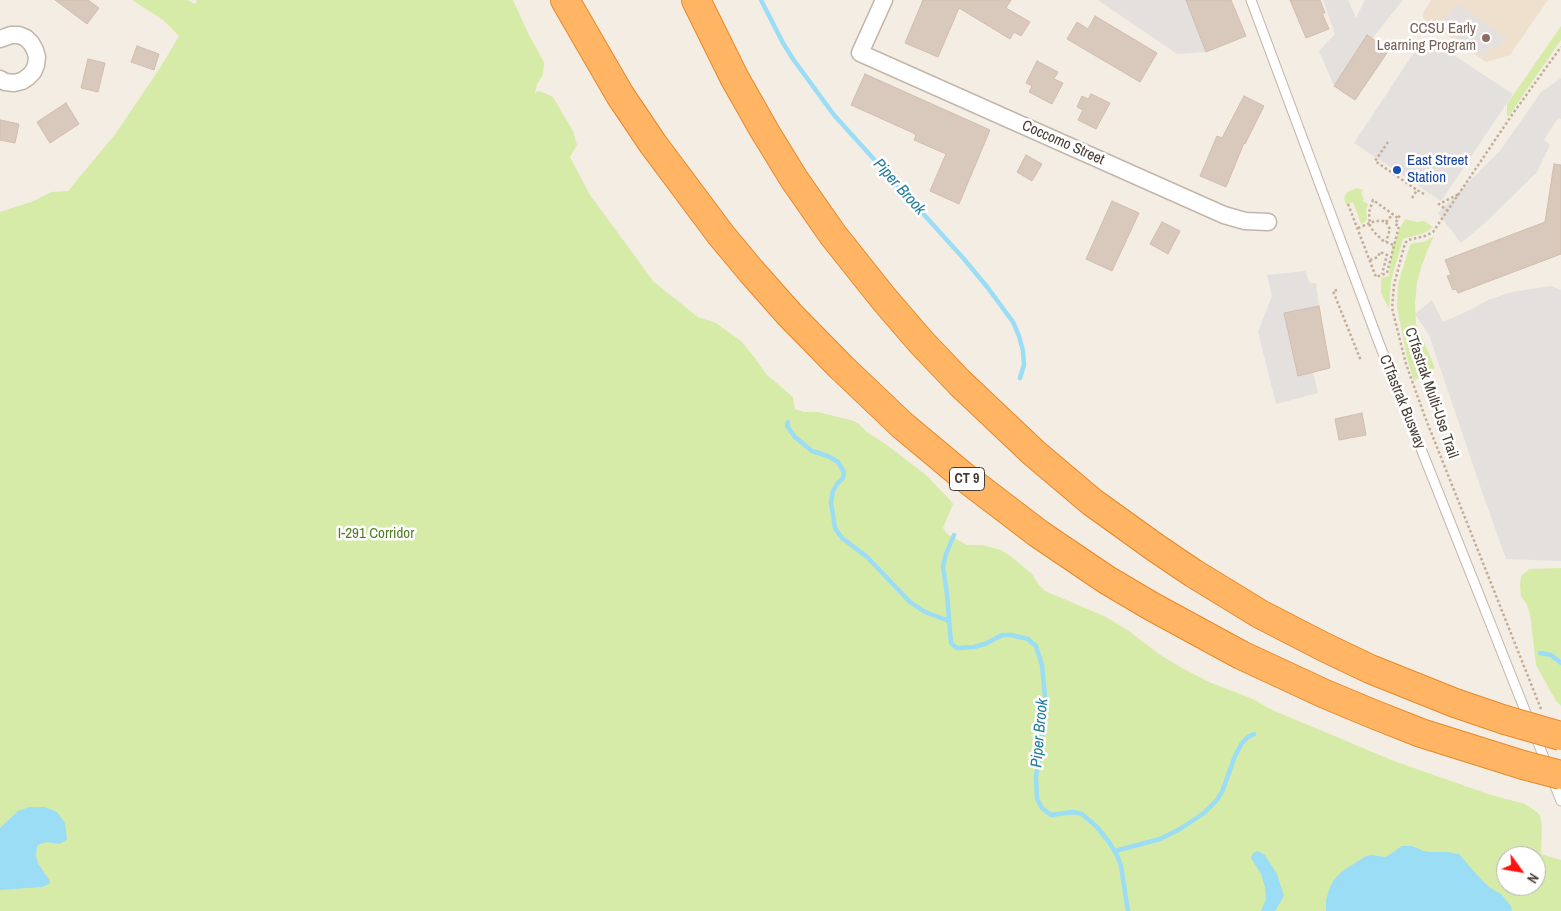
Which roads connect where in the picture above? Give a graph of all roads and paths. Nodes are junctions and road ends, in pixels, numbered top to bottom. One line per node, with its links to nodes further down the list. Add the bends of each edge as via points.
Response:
1 (565, 0): 28 (highway, CT 9, bridge, via 620,95 688,192 751,271 841,367 902,425 963,476 1032,529 1108,580 1241,655 1373,714 1453,744)
2 (696, 0): 27 (highway, bridge, via 764,130 833,235 921,342 1026,446 1121,523 1260,614 1385,675 1454,703)
3 (884, 0): 16 (street, Coccomo Street, via 860,53 1224,215 1245,221)
4 (1251, 0): 29 (lane, CTfastrak Busway, via 1379,343)
5 (1, 35): 7 (street, via 26,38 37,57 33,72 22,81 14,83)
6 (1561, 47): 11 (path, CTfastrak Multi-Use Trail)
7 (0, 79)
8 (1388, 142): 9 (path, via 1375,162)
9 (1417, 190): 10 (path); 12 (path)
10 (1424, 194)
11 (1460, 194): 14 (path, CTfastrak Multi-Use Trail); 14 (path, via 1439,204)
12 (1412, 198)
13 (1348, 204): 19 (path)
14 (1448, 211): 26 (path, CTfastrak Multi-Use Trail, via 1434,232 1405,243 1394,285 1394,320 1425,418)
15 (1392, 214): 17 (path); 18 (path, via 1373,200); 21 (path, via 1399,217)
16 (1268, 222)
17 (1386, 222): 18 (path, via 1380,220); 20 (path, via 1390,229)
18 (1370, 224): 19 (path); 20 (path)
19 (1358, 228): 22 (path)
20 (1386, 242): 21 (path)
21 (1393, 245): 23 (path, via 1387,273)
22 (1370, 260): 23 (path, via 1376,276); 23 (path, via 1378,257 1380,252 1387,256)
23 (1382, 274)
24 (1337, 290): 25 (path, via 1333,291)
25 (1361, 362)
26 (1543, 713)
27 (1561, 736)
28 (1561, 776)
29 (1561, 801)

